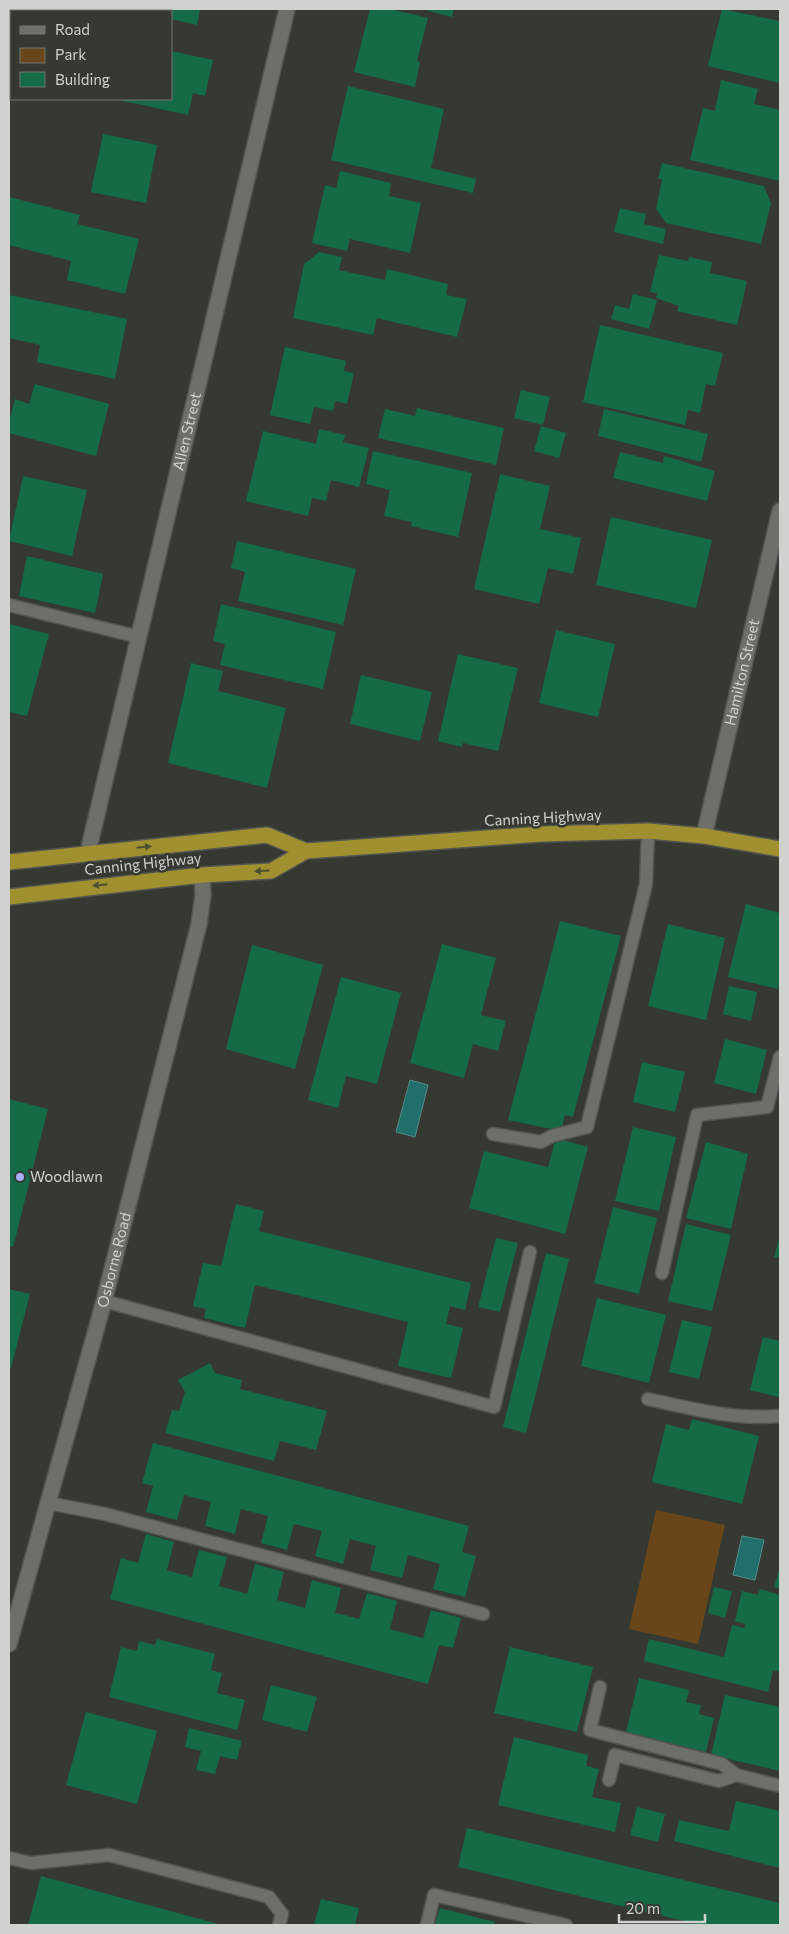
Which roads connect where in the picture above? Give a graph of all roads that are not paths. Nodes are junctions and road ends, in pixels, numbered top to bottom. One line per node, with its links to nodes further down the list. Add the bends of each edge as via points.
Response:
1 (287, 9): 4 (street, Allen Street)
2 (780, 511): 6 (street, Hamilton Street)
3 (9, 605): 4 (lane)
4 (139, 637): 9 (street, Allen Street)
5 (648, 831): 6 (highway, Canning Highway); 8 (highway, Canning Highway, via 542,834); 14 (lane, via 646,884 586,1126 541,1142)
6 (704, 836): 7 (highway, Canning Highway)
7 (780, 850)
8 (306, 851): 9 (highway, Canning Highway, one-way to 8, via 267,835); 11 (highway, Canning Highway, one-way to 11, via 271,871)
9 (88, 852): 10 (highway, Canning Highway)
10 (9, 862)
11 (202, 875): 12 (highway, Canning Highway, one-way to 12); 17 (street, Osborne Road, via 200,924)
12 (9, 896)
13 (780, 1057): 16 (lane, via 767,1107 697,1115)
14 (493, 1134)
15 (530, 1252): 17 (lane, via 494,1407)
16 (662, 1273)
17 (104, 1301): 20 (street, Osborne Road)
18 (648, 1399): 19 (lane, via 757,1418)
19 (780, 1416)
20 (48, 1502): 21 (lane, via 105,1514); 22 (street, Osborne Road)
21 (483, 1614)
22 (9, 1644)
23 (600, 1686): 24 (lane, via 590,1730 722,1764)
24 (736, 1776): 25 (lane, via 719,1780 615,1755); 26 (lane)
25 (609, 1780)
26 (780, 1786)
27 (9, 1858): 28 (lane, via 31,1863 109,1855 269,1897 282,1914)
28 (279, 1925)
29 (427, 1925): 30 (lane, via 434,1895)
30 (566, 1925)

